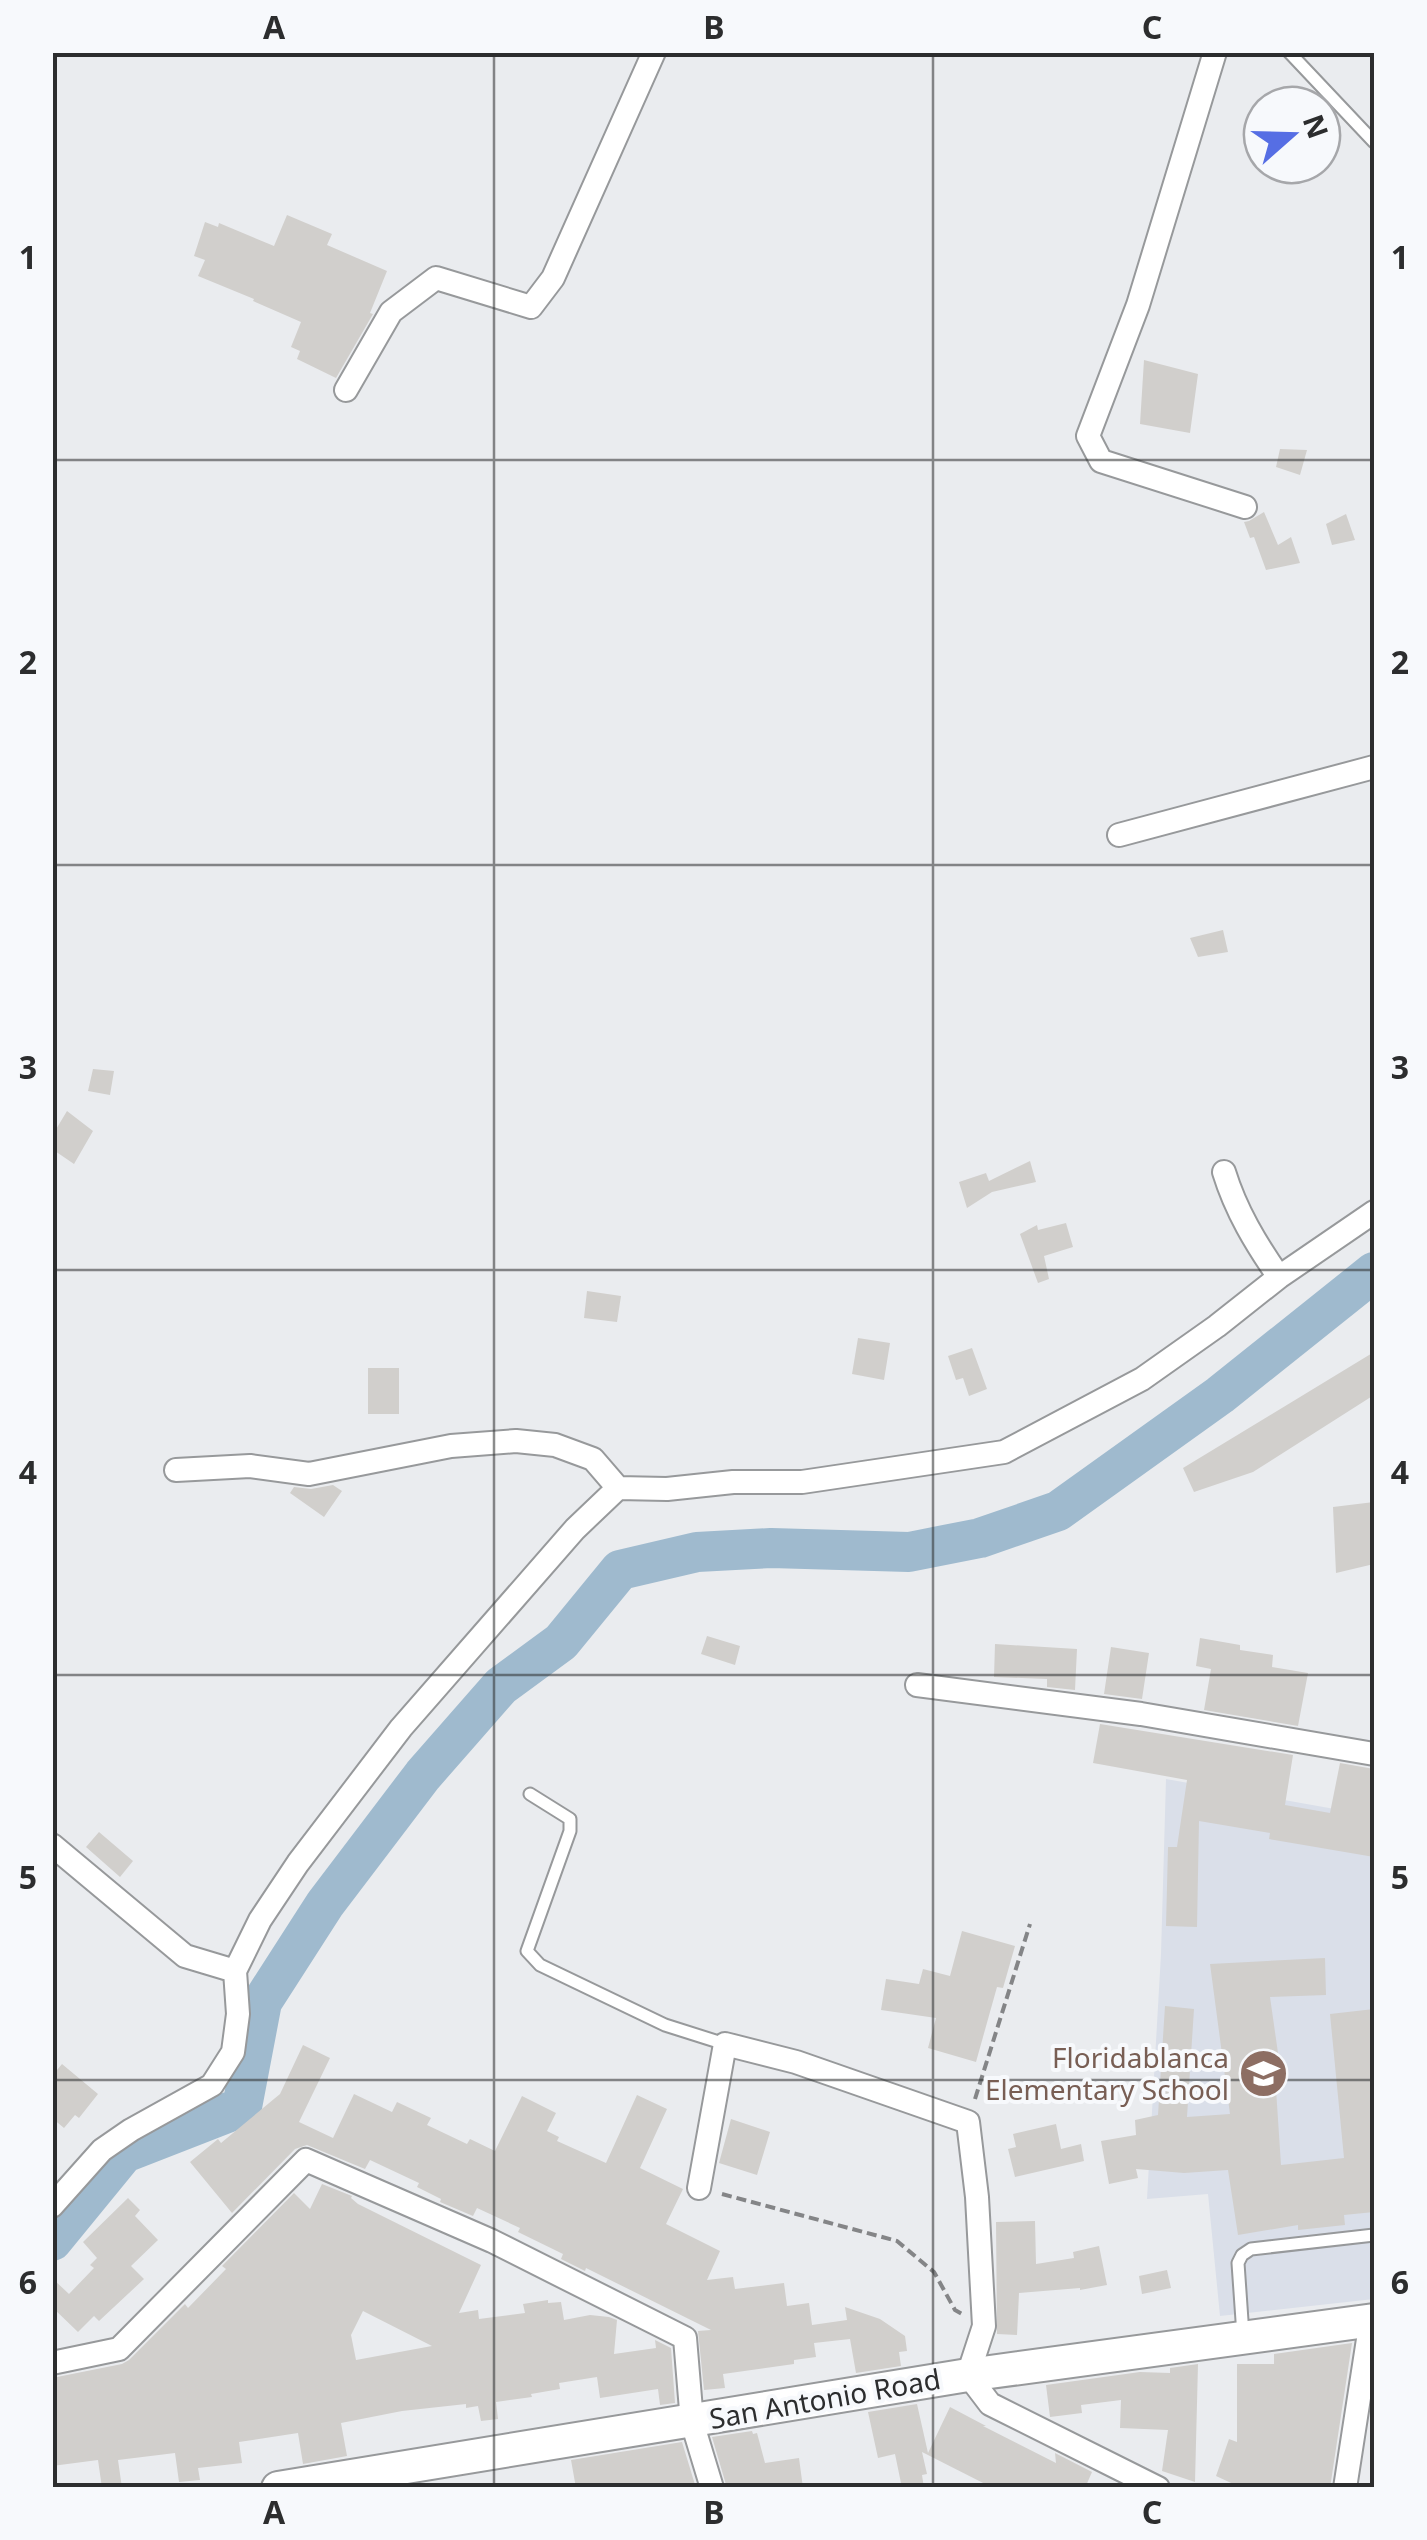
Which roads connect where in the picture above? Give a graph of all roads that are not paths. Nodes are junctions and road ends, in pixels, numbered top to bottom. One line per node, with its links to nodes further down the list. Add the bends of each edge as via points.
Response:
1 (654, 52): 5 (street, via 552,278 531,307 436,278 391,312)
2 (1215, 52): 6 (street, via 1138,304 1088,436 1100,461)
3 (1289, 52): 4 (lane)
4 (1374, 142)
5 (346, 390)
6 (1245, 507)
7 (1374, 767): 8 (street)
8 (1120, 835)
9 (1224, 1172): 11 (street)
10 (1374, 1212): 11 (street)
11 (1279, 1277): 13 (street, via 1142,1379 1004,1452 802,1482)
12 (176, 1470): 13 (street, via 250,1466 309,1474 451,1446 516,1441 593,1459)
13 (618, 1488): 18 (street, via 575,1528 401,1728 298,1862)
14 (917, 1686): 15 (street, via 1141,1714)
15 (1374, 1754)
16 (530, 1794): 19 (lane, via 570,1819 570,1832 527,1951 540,1965 665,2024)
17 (52, 1845): 18 (street, via 184,1956)
18 (235, 1971): 21 (street, via 233,2052 212,2085 102,2150)
19 (726, 2044): 20 (street); 26 (street, via 968,2122 984,2326)
20 (699, 2188)
21 (52, 2206)
22 (1374, 2235): 24 (lane, via 1242,2255)
23 (1373, 2320): 24 (street, San Antonio Road); 32 (street)
24 (1244, 2338): 26 (street, San Antonio Road)
25 (52, 2363): 27 (street, via 119,2349 306,2160 492,2241 685,2338)
26 (968, 2375): 27 (street, San Antonio Road); 31 (street, via 990,2404)
27 (692, 2422): 28 (street, San Antonio Road); 30 (street)
28 (405, 2478): 29 (street, San Antonio Road)
29 (278, 2488)
30 (712, 2488)
31 (1158, 2488)
32 (1345, 2488)

